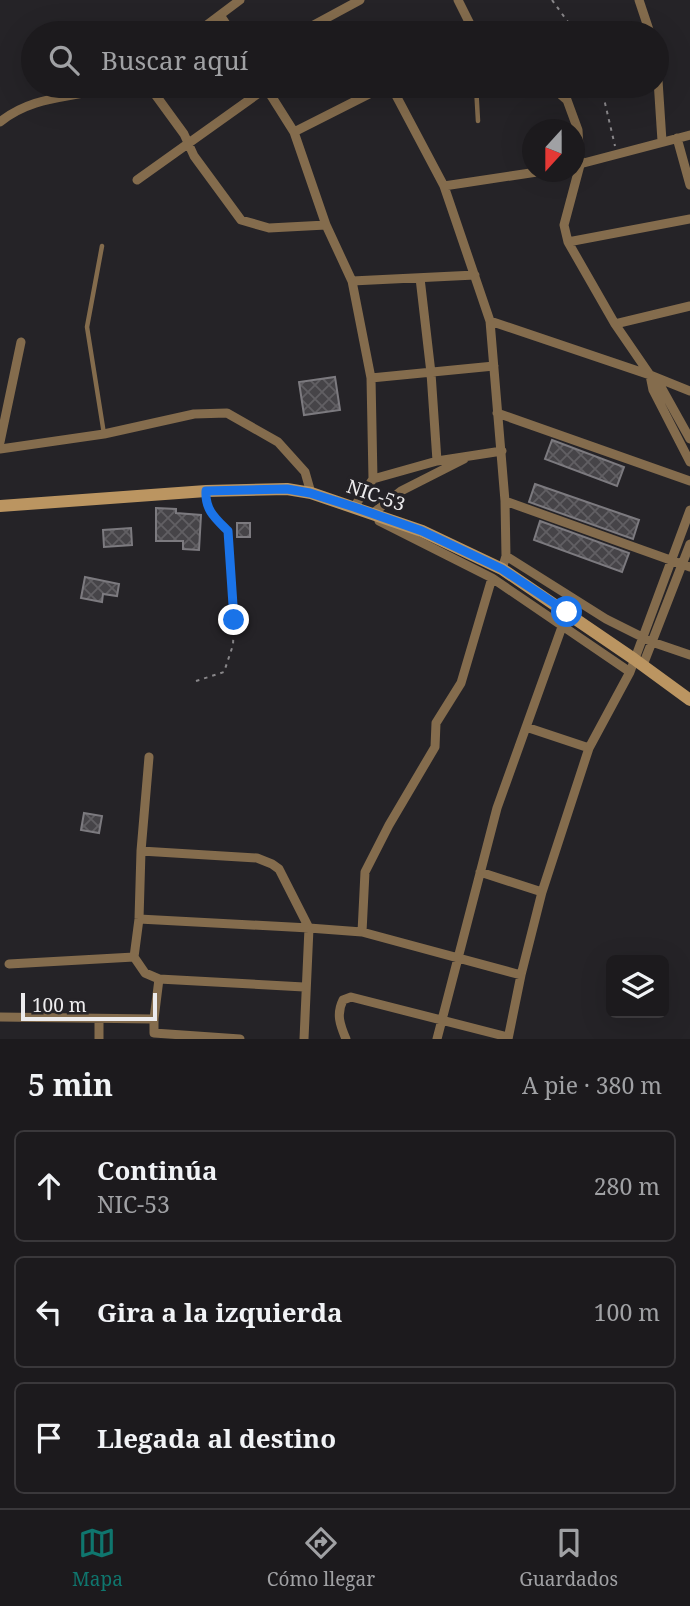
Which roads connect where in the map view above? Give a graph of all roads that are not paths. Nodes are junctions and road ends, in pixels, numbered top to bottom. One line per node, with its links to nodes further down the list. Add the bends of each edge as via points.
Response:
1 (240, 0): 5 (street)
2 (360, 0): 8 (street)
3 (458, 0): 9 (street)
4 (639, 0): 10 (street)
5 (220, 15): 6 (street); 7 (street)
6 (212, 21)
7 (224, 21)
8 (321, 21)
9 (468, 21)
10 (646, 21)
11 (52, 98): 22 (street)
12 (157, 98): 27 (street)
13 (251, 98): 27 (street)
14 (273, 98): 23 (street)
15 (361, 98): 23 (street)
16 (397, 98): 33 (street)
17 (477, 98): 21 (lane)
18 (564, 98): 20 (street)
19 (659, 98): 26 (street)
20 (574, 119)
21 (478, 121)
22 (0, 122)
23 (294, 132): 35 (street)
24 (690, 135): 25 (street)
25 (677, 138): 26 (street); 32 (street)
26 (662, 141): 28 (street)
27 (188, 143): 30 (street); 35 (street, via 241,220 269,228)
28 (585, 163)
29 (522, 174): 33 (street)
30 (137, 180)
31 (573, 182): 36 (street, via 564,225)
32 (690, 185)
33 (444, 186): 38 (street)
34 (690, 219): 36 (street)
35 (326, 225): 40 (street)
36 (568, 243): 43 (street)
37 (102, 246): 51 (lane, via 87,327)
38 (475, 275): 39 (street); 42 (street)
39 (420, 278): 40 (street); 46 (street)
40 (352, 281): 48 (street)
41 (690, 306): 43 (street)
42 (490, 321): 45 (street); 47 (street)
43 (615, 324): 47 (street)
44 (21, 342): 53 (street)
45 (494, 366): 46 (street); 50 (street)
46 (431, 373): 48 (street); 57 (street)
47 (650, 375): 49 (street); 52 (street, via 653,390)
48 (371, 378): 59 (street)
49 (690, 391)
50 (497, 412): 55 (street); 60 (street)
51 (104, 434): 54 (street); 61 (street, via 194,414 226,413 278,442 306,472)
52 (687, 441): 58 (street)
53 (0, 442)
54 (0, 449)
55 (502, 451): 56 (street); 62 (street)
56 (470, 456): 57 (street); 66 (street, via 401,491)
57 (437, 461): 59 (street)
58 (690, 462)
59 (373, 479): 64 (street)
60 (690, 481)
61 (310, 493): 63 (main road, NIC-53 / NIC-53, via 287,489 206,491); 64 (main road, NIC-53 / NIC-53)
62 (505, 501): 68 (street); 70 (street)
63 (0, 506)
64 (354, 507): 66 (main road, NIC-53 / NIC-53); 70 (street)
65 (690, 510): 68 (street)
66 (372, 514): 70 (main road, NIC-53 / NIC-53)
67 (690, 544): 69 (street)
68 (671, 560): 69 (street); 72 (street)
69 (686, 566): 73 (street)
70 (500, 567): 71 (street); 72 (street); 75 (main road, NIC-53 / NIC-53); 85 (street, via 461,683 436,723 435,747 365,872)
71 (562, 624): 75 (street); 77 (street)
72 (643, 637): 73 (street); 75 (street)
73 (652, 642): 74 (street); 75 (street)
74 (690, 655)
75 (636, 665): 76 (main road, NIC-53 / NIC-53); 78 (street)
76 (690, 700)
77 (526, 727): 78 (street); 81 (street)
78 (589, 748): 82 (street)
79 (149, 757): 80 (street)
80 (141, 852): 83 (street); 84 (street, via 257,858 272,864 279,869)
81 (480, 872): 82 (street); 87 (street)
82 (541, 892): 89 (street)
83 (139, 919): 84 (street); 86 (street)
84 (309, 928): 85 (street); 91 (street)
85 (362, 932): 87 (street)
86 (134, 957): 88 (street); 90 (street, via 145,973)
87 (458, 958): 89 (street); 95 (street)
88 (9, 964)
89 (521, 975): 97 (street)
90 (159, 979): 91 (street); 94 (street)
91 (304, 987): 100 (street)
92 (0, 1017): 93 (street)
93 (99, 1019): 94 (street); 98 (street)
94 (154, 1019): 99 (street, via 154,1033)
95 (442, 1020): 96 (street, via 351,997 343,1000 338,1010); 97 (street); 101 (street)
96 (348, 1038)
97 (508, 1038)
98 (99, 1039)
99 (240, 1039)
100 (304, 1039)
101 (437, 1039)

